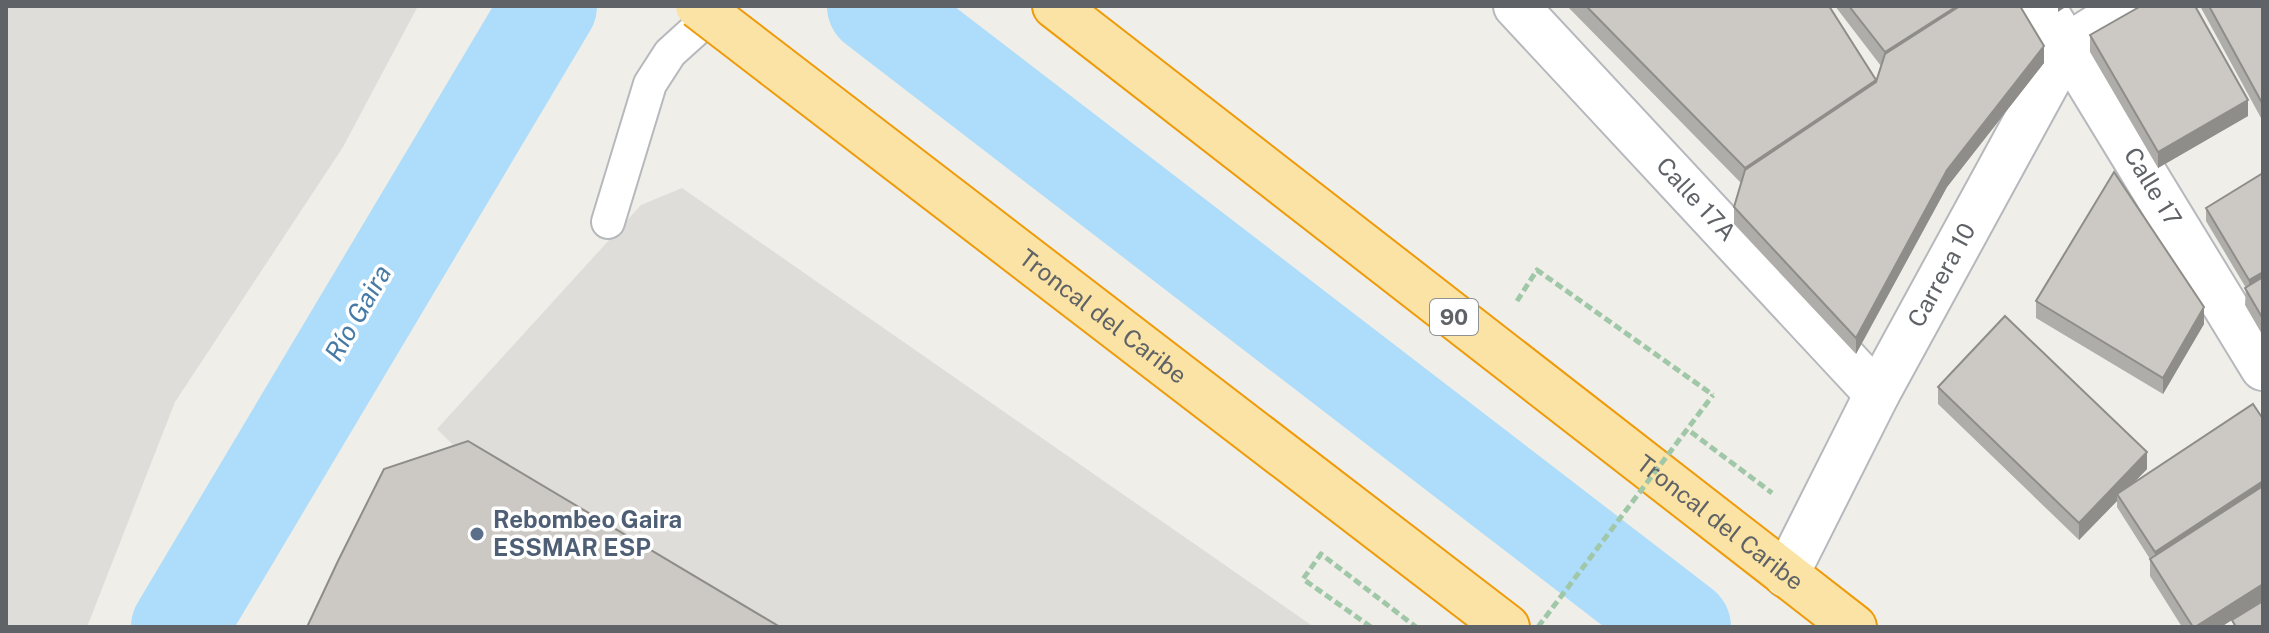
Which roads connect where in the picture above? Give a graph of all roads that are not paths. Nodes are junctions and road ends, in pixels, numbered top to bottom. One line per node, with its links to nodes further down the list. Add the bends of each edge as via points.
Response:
1 (698, 6): 12 (highway, Troncal del Caribe, bridge)
2 (722, 6): 8 (lane, via 670,53 650,84)
3 (1055, 6): 11 (highway, Troncal del Caribe / 90)
4 (1516, 6): 10 (street, Calle 17A)
5 (2042, 6): 7 (street, Calle 17)
6 (2130, 6): 7 (street, Carrera 10)
7 (2067, 46): 9 (street, Calle 17); 10 (street, Carrera 10)
8 (608, 222)
9 (2263, 368)
10 (1877, 394): 11 (street, Carrera 10)
11 (1786, 575): 13 (highway, Troncal del Caribe / 90)
12 (1507, 627)
13 (1854, 627)

